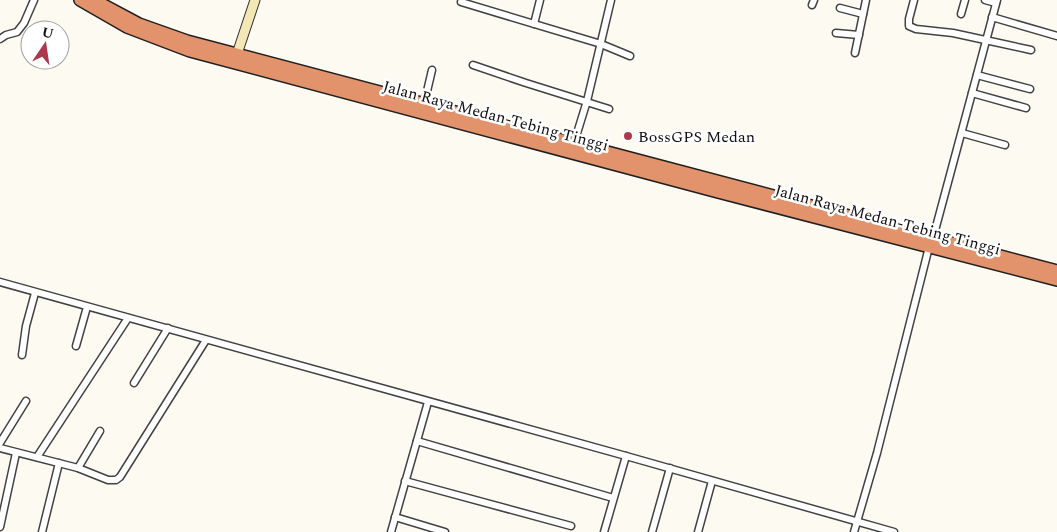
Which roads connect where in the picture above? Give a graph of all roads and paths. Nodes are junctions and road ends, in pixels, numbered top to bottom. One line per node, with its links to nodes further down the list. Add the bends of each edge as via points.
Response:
1 (34, 0): 21 (street, via 17,32)
2 (80, 0): 40 (highway, Jalan Raya Medan-Tebing Tinggi, via 127,27 190,51 718,192)
3 (94, 0): 26 (highway, Jalan Raya Medan-Tebing Tinggi, via 154,29)
4 (255, 0): 26 (street)
5 (540, 0): 17 (street)
6 (611, 0): 23 (street)
7 (866, 0): 14 (street)
8 (914, 0): 22 (street, via 909,26)
9 (965, 0): 15 (street)
10 (985, 0): 12 (street)
11 (461, 2): 17 (street)
12 (996, 2): 16 (street)
13 (840, 8): 14 (street)
14 (863, 14): 19 (street)
15 (961, 14)
16 (992, 17): 20 (street); 22 (street)
17 (534, 24): 23 (street)
18 (836, 33): 19 (street)
19 (858, 35): 25 (street)
20 (1057, 36)
21 (0, 39)
22 (986, 41): 24 (street); 30 (street)
23 (601, 44): 27 (street); 33 (street)
24 (1031, 50)
25 (855, 53)
26 (237, 54): 34 (highway, Jalan Raya Medan-Tebing Tinggi)
27 (630, 56)
28 (474, 65): 33 (street)
29 (432, 70): 34 (street)
30 (977, 76): 31 (street); 32 (street)
31 (1030, 89)
32 (972, 94): 35 (street); 37 (street)
33 (587, 101): 36 (street); 38 (street)
34 (424, 104): 38 (highway, Jalan Raya Medan-Tebing Tinggi)
35 (1026, 108)
36 (609, 109)
37 (962, 133): 39 (street); 40 (street)
38 (574, 143): 40 (highway, Jalan Raya Medan-Tebing Tinggi)
39 (1005, 146)
40 (931, 242): 41 (highway, Jalan Raya Medan-Tebing Tinggi); 42 (highway, Jalan Raya Medan-Tebing Tinggi); 68 (street)
41 (1057, 271)
42 (1057, 280)
43 (0, 282): 44 (street)
44 (35, 293): 45 (street); 50 (street)
45 (87, 306): 46 (street); 49 (street)
46 (128, 318): 47 (street); 60 (street)
47 (168, 328): 48 (street); 51 (street)
48 (206, 340): 53 (street); 62 (street, via 118,479 108,480)
49 (76, 346)
50 (22, 355)
51 (134, 383)
52 (26, 401): 56 (street)
53 (428, 402): 55 (street); 59 (street)
54 (100, 431): 62 (street)
55 (417, 441): 64 (street); 66 (street)
56 (0, 444)
57 (0, 448): 58 (street)
58 (16, 452): 60 (street); 70 (street)
59 (626, 456): 63 (street); 66 (street)
60 (37, 457): 61 (street)
61 (59, 463): 62 (street); 71 (street)
62 (78, 468)
63 (670, 468): 65 (street); 75 (street)
64 (405, 481): 67 (street); 69 (street)
65 (712, 481): 68 (street); 76 (street)
66 (613, 498): 74 (street)
67 (396, 517): 72 (street); 73 (street)
68 (858, 522): 77 (street); 78 (street)
69 (571, 526)
70 (0, 527)
71 (42, 532)
72 (391, 532)
73 (445, 532)
74 (604, 532)
75 (652, 532)
76 (698, 532)
77 (854, 532)
78 (894, 532)

